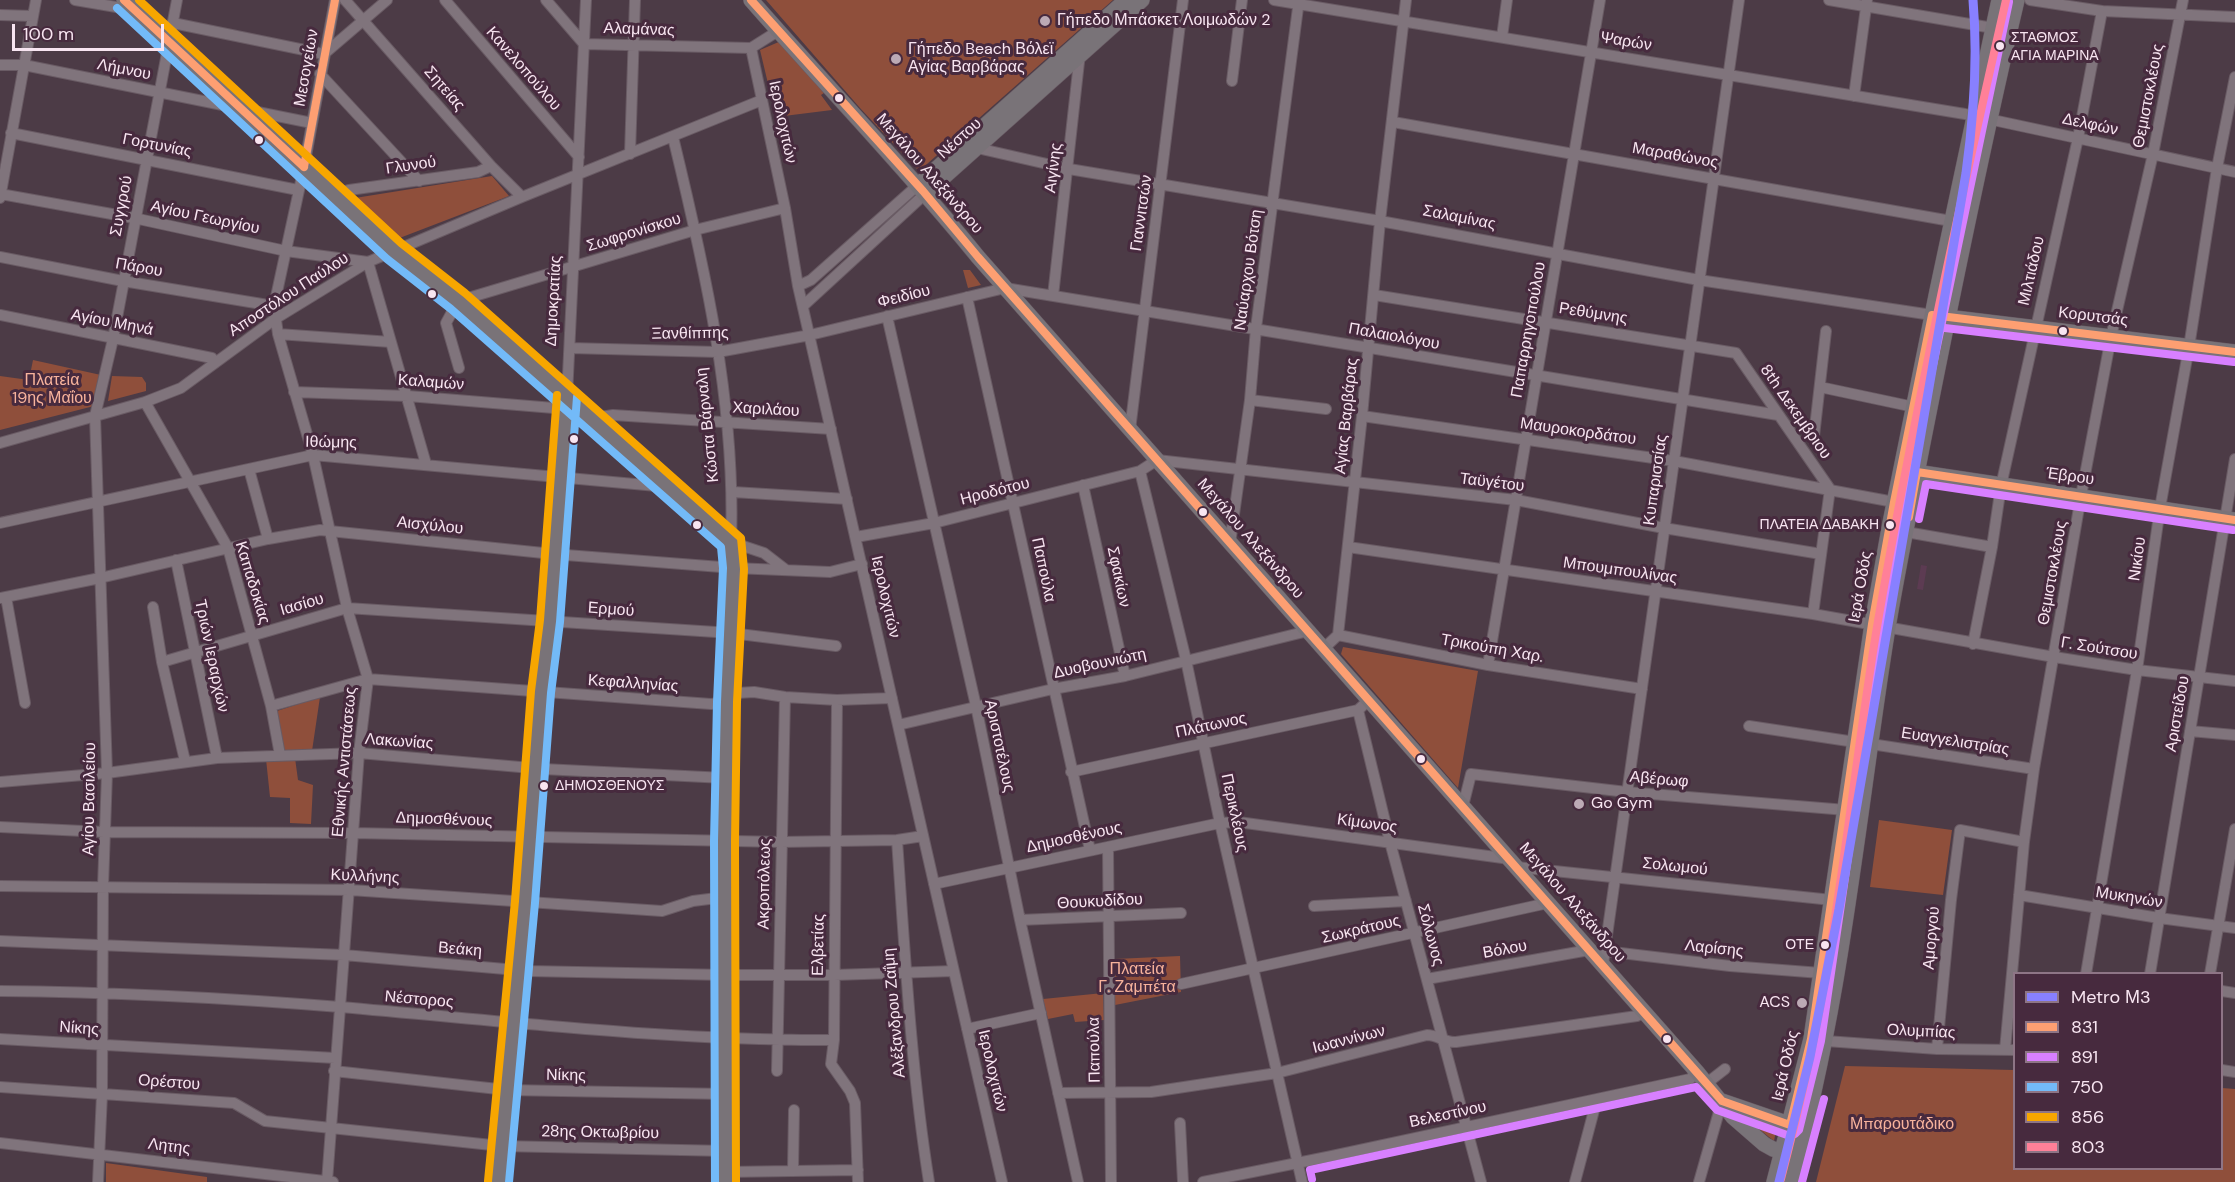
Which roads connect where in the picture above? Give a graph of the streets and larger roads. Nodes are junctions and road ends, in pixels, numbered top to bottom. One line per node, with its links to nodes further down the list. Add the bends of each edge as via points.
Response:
1 (36, 0): 32 (street)
2 (75, 0): 28 (street)
3 (177, 0): 36 (street, Συγγρού)
4 (335, 0): 46 (street, Μεσογείων)
5 (345, 0): 35 (street, Σητείας)
6 (387, 0): 35 (street)
7 (445, 0): 68 (street, Κανελοπούλου)
8 (546, 0): 41 (street, Αλαμάνας)
9 (586, 0): 41 (street, Δημοκρατίας)
10 (635, 0): 42 (street)
11 (751, 0): 38 (street, Μεγάλου Αλεξάνδρου)
12 (1126, 0): 44 (street, Νέστου)
13 (1142, 0): 44 (street, Νέστου)
14 (1183, 0): 78 (street, Γιαννιτσών)
15 (1242, 0): 52 (street)
16 (1274, 0): 26 (street, Ψαρών)
17 (1406, 0): 34 (street, Αγίας Βαρβάρας)
18 (1507, 0): 39 (street)
19 (1600, 0): 45 (street, Παπαρρηγοπούλου)
20 (1739, 0): 50 (street, Κυπαρισσίας)
21 (1829, 0): 27 (street)
22 (1999, 0): 37 (street, Ιερά Οδός)
23 (2017, 0): 58 (street, Ιερά Οδός)
24 (2030, 0): 29 (street)
25 (2183, 0): 31 (street, Θεμιστοκλέους)
26 (1298, 2): 34 (street, Ψαρών); 84 (street, Ναύαρχου Βότση)
27 (1866, 3): 37 (street); 54 (street)
28 (129, 5): 40 (street)
29 (2102, 11): 31 (street); 63 (street, Μιλτιάδου)
30 (0, 15): 32 (street)
31 (2180, 15): 33 (street); 67 (street, Θεμιστοκλέους)
32 (33, 16): 48 (street)
33 (2235, 17)
34 (1404, 20): 39 (street, Ψαρών); 59 (street, Αγίας Βαρβάρας)
35 (364, 21): 46 (street); 70 (street, Σητείας)
36 (173, 23): 40 (street, Συγγρού); 46 (street)
37 (1993, 28): 57 (street, Ιερά Οδός)
38 (778, 31): 43 (street); 79 (street, Μεγάλου Αλεξάνδρου)
39 (1502, 37): 45 (street, Ψαρών)
40 (170, 42): 53 (street, Συγγρού); 56 (street)
41 (584, 44): 42 (street, Αλαμάνας); 68 (street, Δημοκρατίας)
42 (633, 45): 43 (street, Αλαμάνας); 66 (street)
43 (752, 48): 55 (street, Ιερολοχιτών)
44 (1078, 50): 64 (street, Νέστου); 73 (street, Αιγίνης)
45 (1592, 52): 50 (street, Ψαρών); 65 (street, Παπαρρηγοπούλου)
46 (324, 54): 49 (street, Μεσογείων)
47 (0, 65): 48 (street, Λήμνου)
48 (24, 65): 53 (street, Λήμνου); 61 (street)
49 (320, 74): 60 (street, Μεσογείων); 77 (street)
50 (1729, 74): 54 (street, Ψαρών); 76 (street, Κυπαρισσίας)
51 (2235, 77): 72 (street, Νικίου)
52 (1232, 81)
53 (159, 93): 56 (street, Λήμνου); 69 (street, Συγγρού)
54 (1854, 96): 57 (street, Ψαρών)
55 (762, 100): 62 (street, Αποστόλου Παύλου); 85 (street, Ιερολοχιτών)
56 (240, 108): 60 (street, Λήμνου); 71 (street)
57 (1973, 116): 58 (street, Δελφών); 88 (street, Ιερά Οδός)
58 (1989, 119): 63 (street, Δελφών); 110 (street, Ιερά Οδός)
59 (1393, 122): 65 (street, Μαραθώνος); 87 (street, Αγίας Βαρβάρας)
60 (312, 123): 71 (street, Μεσογείων)
61 (11, 133): 69 (street, Γορτυνίας); 81 (street)
62 (673, 137): 66 (street, Αποστόλου Παύλου); 89 (street, Κώστα Βάρναλη)
63 (2078, 138): 67 (street, Δελφών); 114 (street, Μιλτιάδου)
64 (973, 143): 73 (street, Σαλαμίνας); 79 (street, Νέστου)
65 (1574, 153): 76 (street, Μαραθώνος); 92 (street, Παπαρρηγοπούλου)
66 (630, 154): 75 (street, Αποστόλου Παύλου)
67 (2153, 154): 72 (street, Δελφών); 118 (street, Θεμιστοκλέους)
68 (579, 157): 75 (street, Δημοκρατίας)
69 (146, 159): 80 (street, Γορτυνίας); 86 (street, Συγγρού)
70 (491, 166): 77 (street, Γλυνού, via 478,172); 83 (street, Σητείας)
71 (304, 167): 80 (street, Μεσογείων); 82 (street)
72 (2217, 168): 74 (street, Δελφών); 122 (street, Νικίου)
73 (1069, 169): 78 (street, Σαλαμίνας); 101 (street, Αιγίνης)
74 (2235, 172)
75 (578, 174): 83 (street, Αποστόλου Παύλου); 95 (street, Δημοκρατίας)
76 (1714, 178): 88 (street, Μαραθώνος); 96 (street, Κυπαρισσίας)
77 (418, 181): 82 (street, Γλυνού)
78 (1162, 184): 84 (street, Σαλαμίνας); 106 (street, Γιαννιτσών)
79 (922, 189): 98 (street, Νέστου, via 812,280); 99 (street, Μεγάλου Αλεξάνδρου); 105 (street, Νέστου)
80 (298, 190): 90 (street, Μεσογείων)
81 (0, 195): 86 (street, Αγίου Γεωργίου)
82 (335, 195): 91 (street)
83 (522, 197): 91 (street, Αποστόλου Παύλου)
84 (1273, 203): 87 (street, Σαλαμίνας); 113 (street, Ναύαρχου Βότση)
85 (785, 208): 89 (street, Σωφρονίσκου); 98 (street, Ιερολοχιτών)
86 (134, 218): 90 (street, Αγίου Γεωργίου); 97 (street, Συγγρού)
87 (1380, 220): 92 (street, Σαλαμίνας); 100 (street, Αγίας Βαρβάρας)
88 (1951, 221): 108 (street, Ιερά Οδός)
89 (695, 230): 95 (street, Σωφρονίσκου); 125 (street, Κώστα Βάρναλη)
90 (286, 250): 94 (street, Αγίου Γεωργίου); 104 (street, Μεσογείων)
91 (394, 250): 94 (street, Αποστόλου Παύλου); 103 (street)
92 (1557, 255): 96 (street, Σαλαμίνας); 112 (street, Παπαρρηγοπούλου)
93 (0, 257): 97 (street, Πάρου)
94 (368, 262): 111 (street, Αποστόλου Παύλου); 120 (street)
95 (573, 266): 103 (street, Σωφρονίσκου); 123 (street, Δημοκρατίας)
96 (1699, 280): 108 (street, Σαλαμίνας); 121 (street, Κυπαρισσίας)
97 (123, 281): 104 (street, Πάρου); 119 (street, Συγγρού)
98 (798, 286): 105 (street, Ιερολοχιτών)
99 (1005, 288): 101 (street, Παλαιολόγου); 102 (street, Φειδίου); 146 (street, Μεγάλου Αλεξάνδρου)
100 (1374, 295): 112 (street, Ρεθύμνης); 124 (street, Αγίας Βαρβάρας)
101 (1053, 296): 106 (street, Παλαιολόγου)
102 (967, 297): 109 (street, Φειδίου); 173 (street, Παπούλα)
103 (458, 301): 129 (street, via 446,323); 137 (street)
104 (274, 306): 111 (street, Μεσογείων)
105 (803, 306): 117 (street, Ιερολοχιτών)
106 (1144, 309): 113 (street, Παλαιολόγου); 146 (street, Γιαννιτσών)
107 (0, 315): 119 (street, Αγίου Μηνά)
108 (1932, 315): 110 (street, Σαλαμίνας); 138 (street, Ιερά Οδός)
109 (887, 316): 117 (street, Φειδίου); 177 (street, Αριστοτέλους)
110 (1948, 318): 114 (street, Κορυτσάς); 159 (street, Ιερά Οδός)
111 (275, 319): 116 (street, Εθνικής Αντιστάσεως); 128 (street, Αποστόλου Παύλου)
112 (1546, 321): 121 (street, Ρεθύμνης); 130 (street, Παπαρρηγοπούλου)
113 (1256, 328): 124 (street, Παλαιολόγου); 134 (street, Ναύαρχου Βότση)
114 (2035, 328): 118 (street, Κορυτσάς); 164 (street, Μιλτιάδου)
115 (1826, 331): 131 (street)
116 (279, 334): 120 (street); 132 (street, Εθνικής Αντιστάσεως)
117 (810, 335): 125 (street, Ξανθίππης); 145 (street, Ιερολοχιτών)
118 (2111, 337): 122 (street, Κορυτσάς); 168 (street, Θεμιστοκλέους)
119 (113, 339): 128 (street, Αγίου Μηνά, via 212,358); 141 (street, Συγγρού)
120 (391, 342): 133 (street)
121 (1690, 345): 127 (street, Ρεθύμνης); 135 (street, Κυπαρισσίας)
122 (2189, 347): 126 (street, Κορυτσάς); 174 (street, Νικίου)
123 (570, 348): 125 (street, Ξανθίππης); 137 (street, Δημοκρατίας)
124 (1369, 348): 130 (street, Παλαιολόγου); 142 (street, Αγίας Βαρβάρας)
125 (718, 352): 143 (street, Κώστα Βάρναλη)
126 (2235, 352)
127 (1736, 353): 140 (street, 8th Δεκεμβριου)
128 (215, 363): 136 (street, Αποστόλου Παύλου, via 181,388)
129 (459, 368)
130 (1537, 376): 135 (street, Παλαιολόγου); 148 (street, Παπαρρηγοπούλου)
131 (1820, 387): 138 (street); 147 (street)
132 (294, 392): 133 (street, Καλαμών); 150 (street, Εθνικής Αντιστάσεως)
133 (408, 396): 137 (street, Καλαμών); 154 (street)
134 (1250, 399): 139 (street); 156 (street, Ναύαρχου Βότση)
135 (1683, 400): 140 (street, Παλαιολόγου); 153 (street, Κυπαρισσίας)
136 (145, 402): 141 (street, Αποστόλου Παύλου); 162 (street, Καπαδοκίας)
137 (567, 403): 144 (street); 160 (street, Δημοκρατίας)
138 (1914, 407): 157 (street, Ιερά Οδός)
139 (1326, 409)
140 (1778, 415): 166 (street, 8th Δεκεμβριου)
141 (95, 416): 149 (street, Αποστόλου Παύλου); 171 (street, Αγίου Βασιλείου)
142 (1362, 416): 148 (street, Μαυροκορδάτου); 161 (street, Αγίας Βαρβάρας)
143 (728, 423): 144 (street, Χαριλάου, via 607,415); 145 (street, Χαριλάου); 167 (street, Κώστα Βάρναλη)
144 (596, 425): 165 (street)
145 (831, 429): 169 (street, Ιερολοχιτών)
146 (1130, 430): 152 (street, Μεγάλου Αλεξάνδρου)
147 (1814, 436)
148 (1526, 439): 153 (street, Μαυροκορδάτου); 170 (street, Παπαρρηγοπούλου)
149 (0, 443)
150 (312, 454): 154 (street, Ιθώμης); 155 (street, Ιθώμης); 179 (street, Εθνικής Αντιστάσεως)
151 (2235, 459): 175 (street, Αριστείδου)
152 (1157, 460): 156 (street, Ταϋγέτου); 158 (street); 184 (street, Μεγάλου Αλεξάνδρου)
153 (1674, 461): 166 (street, Μαυροκορδάτου); 178 (street, Κυπαρισσίας)
154 (426, 464): 160 (street, Ιθώμης)
155 (249, 469): 162 (street, Ιθώμης); 182 (street)
156 (1241, 469): 161 (street, Ταϋγέτου); 184 (street, Ναύαρχου Βότση)
157 (1901, 470): 159 (street, Έβρου); 172 (street, Ιερά Οδός)
158 (1140, 471): 163 (street, Ηροδότου); 213 (street, Περικλέους)
159 (1917, 472): 164 (street, Έβρου); 180 (street, Ιερά Οδός)
160 (560, 476): 165 (street, Ιθώμης); 188 (street, Δημοκρατίας)
161 (1355, 482): 170 (street, Ταϋγέτου); 185 (street, Αγίας Βαρβάρας)
162 (190, 483): 171 (street, Ιθώμης); 187 (street, Καπαδοκίας)
163 (1083, 485): 173 (street, Ηροδότου); 217 (street, Σφακίων)
164 (2001, 486): 168 (street, Έβρου); 186 (street, Μιλτιάδου)
165 (668, 488): 183 (street)
166 (1830, 489): 172 (street, Μαυροκορδάτου); 189 (street)
167 (733, 492): 169 (street); 183 (street, Κώστα Βάρναλη)
168 (2081, 496): 174 (street, Έβρου); 212 (street, Θεμιστοκλέους)
169 (847, 499): 181 (street, Ιερολοχιτών)
170 (1515, 500): 178 (street, Ταϋγέτου); 193 (street, Παπαρρηγοπούλου)
171 (98, 501): 176 (street, Ιθώμης); 195 (street, Αγίου Βασιλείου)
172 (1894, 502): 202 (street, Ιερά Οδός)
173 (1014, 503): 177 (street, Ηροδότου); 221 (street, Παπούλα)
174 (2160, 508): 175 (street, Έβρου); 216 (street, Νικίου)
175 (2230, 519): 218 (street, Αριστείδου)
176 (0, 523)
177 (934, 523): 181 (street, Ηροδότου); 231 (street, Αριστοτέλους)
178 (1664, 528): 189 (street, Ταϋγέτου); 196 (street, Κυπαρισσίας)
179 (329, 530): 182 (street, Αισχύλου); 188 (street, Αισχύλου); 199 (street, Εθνικής Αντιστάσεως)
180 (1906, 532): 186 (street); 203 (street, Ιερά Οδός)
181 (856, 537): 191 (street, Ιερολοχιτών)
182 (268, 539): 187 (street, Αισχύλου)
183 (731, 542): 192 (street, Κώστα Βάρναλη); 194 (street, via 764,553)
184 (1230, 543): 204 (street, Μεγάλου Αλεξάνδρου)
185 (1348, 547): 193 (street, Μπουμπουλίνας); 207 (street, Αγίας Βαρβάρας)
186 (1992, 547): 208 (street, Μιλτιάδου)
187 (228, 548): 190 (street, Αισχύλου); 206 (street, Καπαδοκίας)
188 (553, 554): 192 (street, Αισχύλου); 201 (street, Δημοκρατίας)
189 (1821, 554): 200 (street)
190 (176, 560): 195 (street, Αισχύλου); 211 (street, Τριών Ιεραρχών)
191 (862, 564): 194 (street, Αισχύλου, via 830,572); 225 (street, Ιερολοχιτών)
192 (734, 568): 194 (street, Αισχύλου); 205 (street, Κώστα Βάρναλη)
193 (1504, 569): 196 (street, Μπουμπουλίνας); 215 (street, Παπαρρηγοπούλου)
194 (786, 570)
195 (100, 578): 197 (street, Αισχύλου); 246 (street, Αγίου Βασιλείου)
196 (1656, 591): 200 (street, Μπουμπουλίνας); 222 (street, Κυπαρισσίας)
197 (3, 597): 228 (street)
198 (153, 607): 214 (street)
199 (347, 608): 201 (street, Ερμού); 206 (street, Ιασίου); 219 (street, Εθνικής Αντιστάσεως)
200 (1813, 614): 202 (street, Μπουμπουλίνας)
201 (550, 621): 205 (street, Ερμού); 223 (street, Δημοκρατίας)
202 (1872, 624): 203 (street, Μπουμπουλίνας); 237 (street, Ιερά Οδός)
203 (1888, 627): 208 (street, Γ. Σούτσου); 238 (street, Ιερά Οδός)
204 (1308, 631): 210 (street, Μεγάλου Αλεξάνδρου); 213 (street, Δυοβουνιώτη)
205 (731, 633): 209 (street, Ερμού); 227 (street, Κώστα Βάρναλη)
206 (252, 635): 211 (street, Ιασίου); 230 (street, Καπαδοκίας)
207 (1338, 635): 210 (street); 215 (street, Τρικούπη Χαρ.)
208 (1972, 644): 212 (street, Γ. Σούτσου)
209 (836, 646)
210 (1323, 649): 229 (street, Μεγάλου Αλεξάνδρου)
211 (196, 651): 214 (street, Ιασίου); 241 (street, Τριών Ιεραρχών)
212 (2054, 657): 216 (street, Γ. Σούτσου); 244 (street, Θεμιστοκλέους)
213 (1186, 660): 217 (street, Δυοβουνιώτη); 236 (street, Περικλέους)
214 (162, 662): 242 (street)
215 (1488, 664): 222 (street, Τρικούπη Χαρ.)
216 (2137, 670): 218 (street, Γ. Σούτσου); 282 (street, Νικίου)
217 (1125, 676): 221 (street, Δυοβουνιώτη)
218 (2199, 677): 220 (street, Γ. Σούτσου); 234 (street, Αριστείδου)
219 (368, 679): 223 (street, Κεφαλληνίας); 230 (street, Κεφαλληνίας); 239 (street, Εθνικής Αντιστάσεως)
220 (2235, 681)
221 (1053, 689): 231 (street, Δυοβουνιώτη); 245 (street, Παπούλα)
222 (1641, 689): 249 (street, Κυπαρισσίας)
223 (542, 692): 227 (street, Κεφαλληνίας); 243 (street, Δημοκρατίας)
224 (785, 697): 226 (street, Κεφαλληνίας); 227 (street, Κεφαλληνίας, via 737,693); 261 (street, Ακροπόλεως)
225 (892, 698): 226 (street, Κεφαλληνίας); 232 (street, Ιερολοχιτών)
226 (837, 700): 262 (street, Ελβετίας)
227 (727, 702): 247 (street, Κώστα Βάρναλη)
228 (25, 703)
229 (1363, 705): 236 (street, Πλάτωνος); 250 (street, Μεγάλου Αλεξάνδρου); 263 (street, Σόλωνος)
230 (270, 706): 240 (street, Καπαδοκίας)
231 (976, 706): 232 (street, Δυοβουνιώτη); 269 (street, Αριστοτέλους)
232 (898, 725): 257 (street, Ιερολοχιτών)
233 (1749, 726): 237 (street)
234 (2190, 731): 235 (street); 285 (street, Αριστείδου)
235 (2235, 735)
236 (1205, 742): 245 (street, Πλάτωνος); 252 (street, Περικλέους)
237 (1855, 742): 251 (street, Ιερά Οδός)
238 (1871, 744): 244 (street, Ευαγγελιστρίας); 321 (street, Ιερά Οδός)
239 (359, 753): 240 (street, Λακωνίας); 243 (street, Λακωνίας); 256 (street, Εθνικής Αντιστάσεως)
240 (280, 755): 241 (street, Λακωνίας)
241 (217, 758): 242 (street, Λακωνίας)
242 (185, 761): 246 (street, Λακωνίας)
243 (535, 768): 247 (street, Λακωνίας); 258 (street, Δημοκρατίας)
244 (2034, 769): 264 (street, Θεμιστοκλέους)
245 (1071, 772): 266 (street, Παπούλα)
246 (107, 773): 248 (street, Λακωνίας); 255 (street, Αγίου Βασιλείου)
247 (725, 778): 260 (street, Κώστα Βάρναλη)
248 (0, 782)
249 (1627, 792): 250 (street, Αβέρωφ, via 1470,774); 251 (street, Αβέρωφ); 270 (street, Κυπαρισσίας)
250 (1463, 806): 267 (street, Μεγάλου Αλεξάνδρου)
251 (1846, 810): 277 (street, Ιερά Οδός)
252 (1220, 823): 263 (street, Κίμωνος); 265 (street, Δημοσθένους); 294 (street, Περικλέους)
253 (0, 827): 255 (street, Δημοσθένους)
254 (2235, 829): 268 (street)
255 (104, 832): 256 (street, Δημοσθένους); 273 (street, Αγίου Βασιλείου)
256 (353, 833): 258 (street, Δημοσθένους); 274 (street, Εθνικής Αντιστάσεως)
257 (923, 836): 259 (street, Δημοσθένους); 271 (street, Ιερολοχιτών)
258 (529, 838): 260 (street, Δημοσθένους); 279 (street, Δημοκρατίας)
259 (897, 840): 262 (street, Δημοσθένους); 301 (street, Αλέξανδρου Ζαΐμη)
260 (724, 841): 261 (street, Δημοσθένους); 276 (street, Κώστα Βάρναλη)
261 (781, 842): 262 (street, Δημοσθένους); 303 (street, Ακροπόλεως)
262 (836, 842): 305 (street, Ελβετίας)
263 (1390, 842): 267 (street, Κίμωνος); 278 (street, Σόλωνος)
264 (2024, 842): 275 (street, Θεμιστοκλέους); 323 (street, Αμοργού, via 1960,830)
265 (1108, 847): 266 (street, Δημοσθένους); 284 (street, Παπούλα)
266 (1090, 850): 269 (street, Δημοσθένους)
267 (1513, 863): 270 (street, Σολωμού); 280 (street, Μεγάλου Αλεξάνδρου)
268 (2232, 865): 287 (street)
269 (1009, 867): 271 (street, Δημοσθένους); 286 (street, Αριστοτέλους)
270 (1615, 876): 277 (street, Σολωμού); 293 (street, Κυπαρισσίας)
271 (934, 884): 296 (street, Ιερολοχιτών)
272 (0, 886): 273 (street, Κυλλήνης)
273 (103, 887): 274 (street, Κυλλήνης); 291 (street, Αγίου Βασιλείου)
274 (350, 890): 279 (street, Κυλλήνης); 292 (street, Εθνικής Αντιστάσεως)
275 (2019, 895): 282 (street, Μυκηνών); 297 (street, Θεμιστοκλέους)
276 (726, 897): 279 (street, Κυλλήνης, via 693,901 662,911); 304 (street, Κώστα Βάρναλη)
277 (1832, 900): 302 (street, Ιερά Οδός)
278 (1406, 901): 281 (street); 289 (street, Σόλωνος)
279 (525, 902): 295 (street, Δημοκρατίας)
280 (1548, 903): 289 (street, Σωκράτους); 293 (street, Μεγάλου Αλεξάνδρου)
281 (1314, 906)
282 (2097, 908): 285 (street, Μυκηνών); 298 (street, Νικίου)
283 (1181, 913): 284 (street, Θουκυδίδου)
284 (1109, 916): 286 (street, Θουκυδίδου); 333 (street, Παπούλα)
285 (2159, 918): 287 (street, Μυκηνών); 299 (street, Αριστείδου)
286 (1020, 921): 313 (street, Αριστοτέλους)
287 (2217, 926): 288 (street, Μυκηνών); 300 (street)
288 (2235, 928)
289 (1414, 933): 294 (street, Σωκράτους); 306 (street, Σόλωνος)
290 (0, 941): 291 (street, Βεάκη)
291 (104, 944): 292 (street, Βεάκη); 309 (street, Αγίου Βασιλείου)
292 (344, 955): 295 (street, Βεάκη); 311 (street, Εθνικής Αντιστάσεως)
293 (1599, 955): 302 (street, Λαρίσης); 306 (street, Βόλου); 312 (street, Μεγάλου Αλεξάνδρου)
294 (1253, 969): 307 (street, Σωκράτους); 329 (street, Περικλέους)
295 (518, 971): 304 (street, Βεάκη); 314 (street, Δημοκρατίας)
296 (954, 971): 301 (street, Βεάκη); 315 (street, Ιερολοχιτών)
297 (2015, 972)
298 (2086, 972)
299 (2150, 972)
300 (2210, 972)
301 (906, 973): 305 (street, Βεάκη); 360 (street, Αλέξανδρου Ζαΐμη)
302 (1821, 973): 341 (street, Ιερά Οδός, via 1811,1039)
303 (779, 974): 304 (street, Βεάκη); 305 (street, Βεάκη); 318 (street, Ακροπόλεως)
304 (726, 975): 317 (street, Κώστα Βάρναλη)
305 (834, 975): 319 (street, Ελβετίας)
306 (1426, 979): 320 (street, Σόλωνος)
307 (1181, 984)
308 (0, 992): 309 (street, Νέστορος)
309 (103, 992): 311 (street, Νέστορος); 322 (street, Αγίου Βασιλείου)
310 (2013, 998): 324 (street, Θεμιστοκλέους)
311 (339, 1007): 314 (street, Νέστορος); 325 (street, Εθνικής Αντιστάσεως)
312 (1644, 1012): 320 (street, Ιωαννίνων, via 1456,1042); 330 (street, Μεγάλου Αλεξάνδρου)
313 (1041, 1013): 315 (street); 334 (street, Αριστοτέλους)
314 (513, 1023): 317 (street, Νέστορος); 332 (street, Δημοκρατίας)
315 (968, 1029): 361 (street, Ιερολοχιτών)
316 (0, 1039): 322 (street, Νίκης)
317 (726, 1039): 318 (street, Νέστορος); 336 (street, Κώστα Βάρναλη)
318 (777, 1040): 319 (street, Νέστορος); 328 (street, Ακροπόλεως)
319 (834, 1040): 352 (street, Ελβετίας, via 831,1064 855,1103)
320 (1443, 1040): 329 (street, Ιωαννίνων, via 1427,1035); 342 (street, Σόλωνος)
321 (1826, 1041): 323 (street, Ολυμπίας); 344 (street, Ιερά Οδός)
322 (102, 1045): 325 (street, Νίκης); 335 (street, Αγίου Βασιλείου)
323 (1937, 1049): 324 (street, Ολυμπίας)
324 (2010, 1050)
325 (335, 1058): 327 (street, Εθνικής Αντιστάσεως)
326 (1725, 1069): 330 (street, Βελεστίνου)
327 (334, 1071): 332 (street, Νίκης); 343 (street, Εθνικής Αντιστάσεως)
328 (777, 1071)
329 (1277, 1073): 333 (street, Ιωαννίνων, via 1151,1092); 351 (street, Περικλέους)
330 (1702, 1077): 337 (street, Βελεστίνου); 338 (street, Μεγάλου Αλεξάνδρου)
331 (0, 1087): 335 (street, Ορέστου)
332 (507, 1090): 336 (street, Νίκης); 346 (street, Δημοκρατίας)
333 (1110, 1092): 334 (street, Ιωαννίνων); 363 (street, Παπούλα)
334 (1058, 1093): 362 (street, Αριστοτέλους)
335 (102, 1094): 343 (street, Ορέστου, via 234,1103 265,1121); 349 (street, Αγίου Βασιλείου)
336 (726, 1094): 347 (street, Κώστα Βάρναλη)
337 (1597, 1099): 342 (street, Βελεστίνου); 368 (street)
338 (1722, 1101): 341 (street); 348 (street, Μεγάλου Αλεξάνδρου, via 1739,1123 1770,1148); 369 (street)
339 (794, 1110): 353 (street)
340 (1180, 1123): 364 (street)
341 (1790, 1125): 344 (street); 348 (street, Ιερά Οδός)
342 (1466, 1126): 351 (street, Βελεστίνου); 367 (street, Σόλωνος)
343 (331, 1128): 346 (street, 28ης Οκτωβρίου); 357 (street, Εθνικής Αντιστάσεως)
344 (1806, 1130): 350 (street, Ιερά Οδός)
345 (0, 1143): 349 (street, Λητης)
346 (501, 1146): 347 (street, 28ης Οκτωβρίου); 358 (street, Δημοκρατίας)
347 (726, 1151): 354 (street, Κώστα Βάρναλη)
348 (1783, 1152): 350 (street, Μεγάλου Αλεξάνδρου); 370 (street, Ιερά Οδός)
349 (99, 1154): 356 (street, Αγίου Βασιλείου); 357 (street, Λητης)
350 (1799, 1156): 371 (street, Ιερά Οδός)
351 (1297, 1162): 365 (street, Βελεστίνου); 366 (street, Περικλέους)
352 (858, 1170): 353 (street); 359 (street, Ελβετίας)
353 (793, 1171): 355 (street)
354 (726, 1177): 355 (street)
355 (775, 1177)
356 (98, 1182)
357 (329, 1182)
358 (498, 1182)
359 (858, 1182)
360 (928, 1182)
361 (1002, 1182)
362 (1078, 1182)
363 (1112, 1182)
364 (1183, 1182)
365 (1203, 1182)
366 (1302, 1182)
367 (1481, 1182)
368 (1575, 1182)
369 (1699, 1182)
370 (1774, 1182)
371 (1791, 1182)

